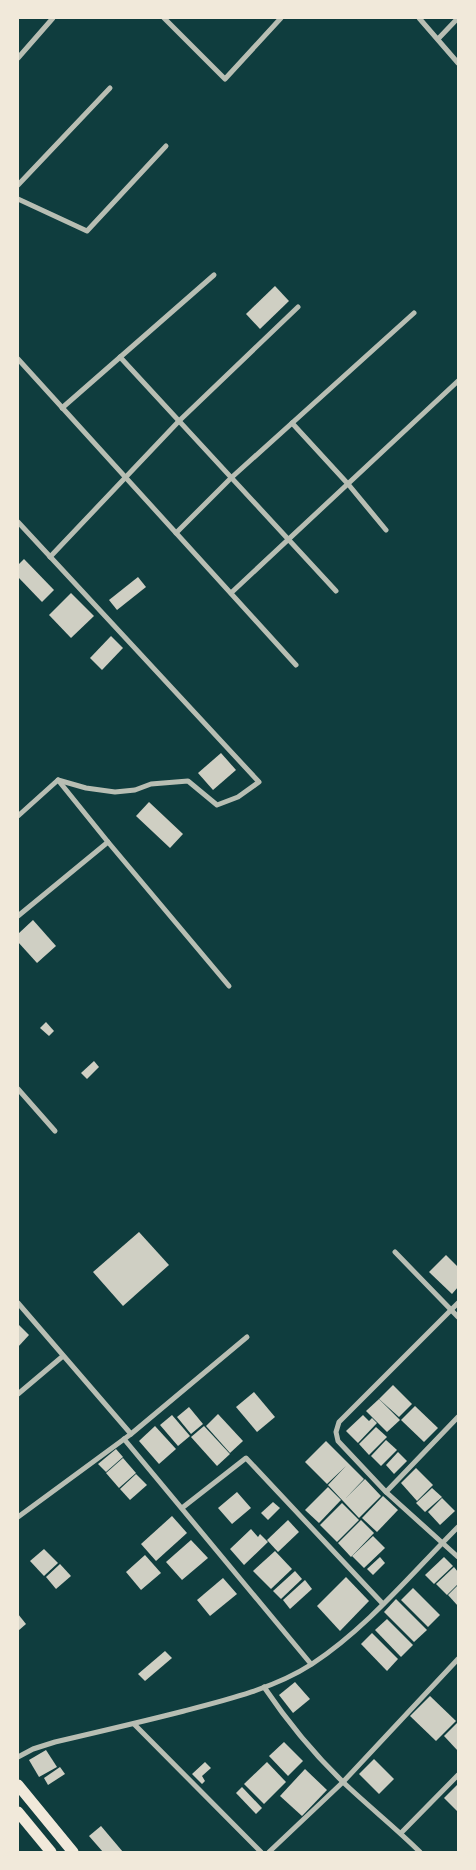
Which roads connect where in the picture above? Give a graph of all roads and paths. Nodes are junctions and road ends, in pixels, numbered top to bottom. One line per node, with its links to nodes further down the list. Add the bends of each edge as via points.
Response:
1 (53, 18): 7 (street)
2 (165, 18): 3 (street, via 225,79)
3 (281, 18)
4 (420, 18): 6 (street)
5 (458, 18): 6 (street)
6 (438, 39): 8 (street)
7 (18, 58)
8 (458, 63)
9 (110, 88): 11 (street)
10 (166, 146): 12 (street, via 87,231)
11 (18, 185)
12 (18, 199)
13 (214, 275): 16 (street)
14 (298, 307): 20 (street)
15 (414, 313): 21 (street)
16 (120, 357): 19 (street); 20 (street)
17 (18, 359): 19 (street)
18 (458, 381): 24 (street)
19 (62, 408): 22 (street)
20 (179, 421): 22 (street); 23 (street)
21 (292, 423): 23 (street); 24 (street)
22 (125, 478): 27 (street); 29 (street)
23 (231, 478): 27 (street); 28 (street)
24 (348, 484): 26 (street); 28 (street)
25 (18, 522): 29 (street)
26 (386, 530)
27 (176, 533): 31 (street)
28 (288, 540): 30 (street); 31 (street)
29 (50, 557): 33 (street, via 259,782 238,797 217,805 188,780 115,792)
30 (336, 591)
31 (231, 593): 32 (street)
32 (296, 665)
33 (58, 780): 34 (street); 35 (street)
34 (18, 816)
35 (108, 842): 36 (street); 37 (street)
36 (18, 916)
37 (229, 986)
38 (18, 1089): 39 (street)
39 (55, 1131)
40 (395, 1252): 43 (street)
41 (18, 1303): 46 (street)
42 (458, 1303): 43 (street)
43 (452, 1310): 44 (street); 51 (street, via 339,1422 338,1441)
44 (458, 1317)
45 (247, 1337): 49 (street)
46 (63, 1356): 47 (street); 49 (street)
47 (18, 1394)
48 (458, 1417): 51 (street)
49 (131, 1434): 50 (street)
50 (124, 1439): 52 (street); 53 (street)
51 (386, 1492): 55 (street)
52 (182, 1508): 57 (street, via 246,1458); 59 (street)
53 (18, 1517)
54 (458, 1527): 55 (street)
55 (444, 1542): 56 (street); 57 (street)
56 (458, 1557)
57 (383, 1604): 59 (street)
58 (458, 1659): 64 (street)
59 (311, 1664): 60 (street)
60 (264, 1687): 61 (street); 64 (street, via 299,1735)
61 (134, 1724): 62 (street, via 55,1742); 70 (street)
62 (18, 1757)
63 (458, 1775): 67 (street)
64 (343, 1782): 67 (street); 71 (street)
65 (18, 1785): 69 (main road)
66 (18, 1812): 68 (main road)
67 (401, 1833): 72 (street)
68 (51, 1852)
69 (73, 1852)
70 (261, 1852)
71 (269, 1852)
72 (420, 1852)

